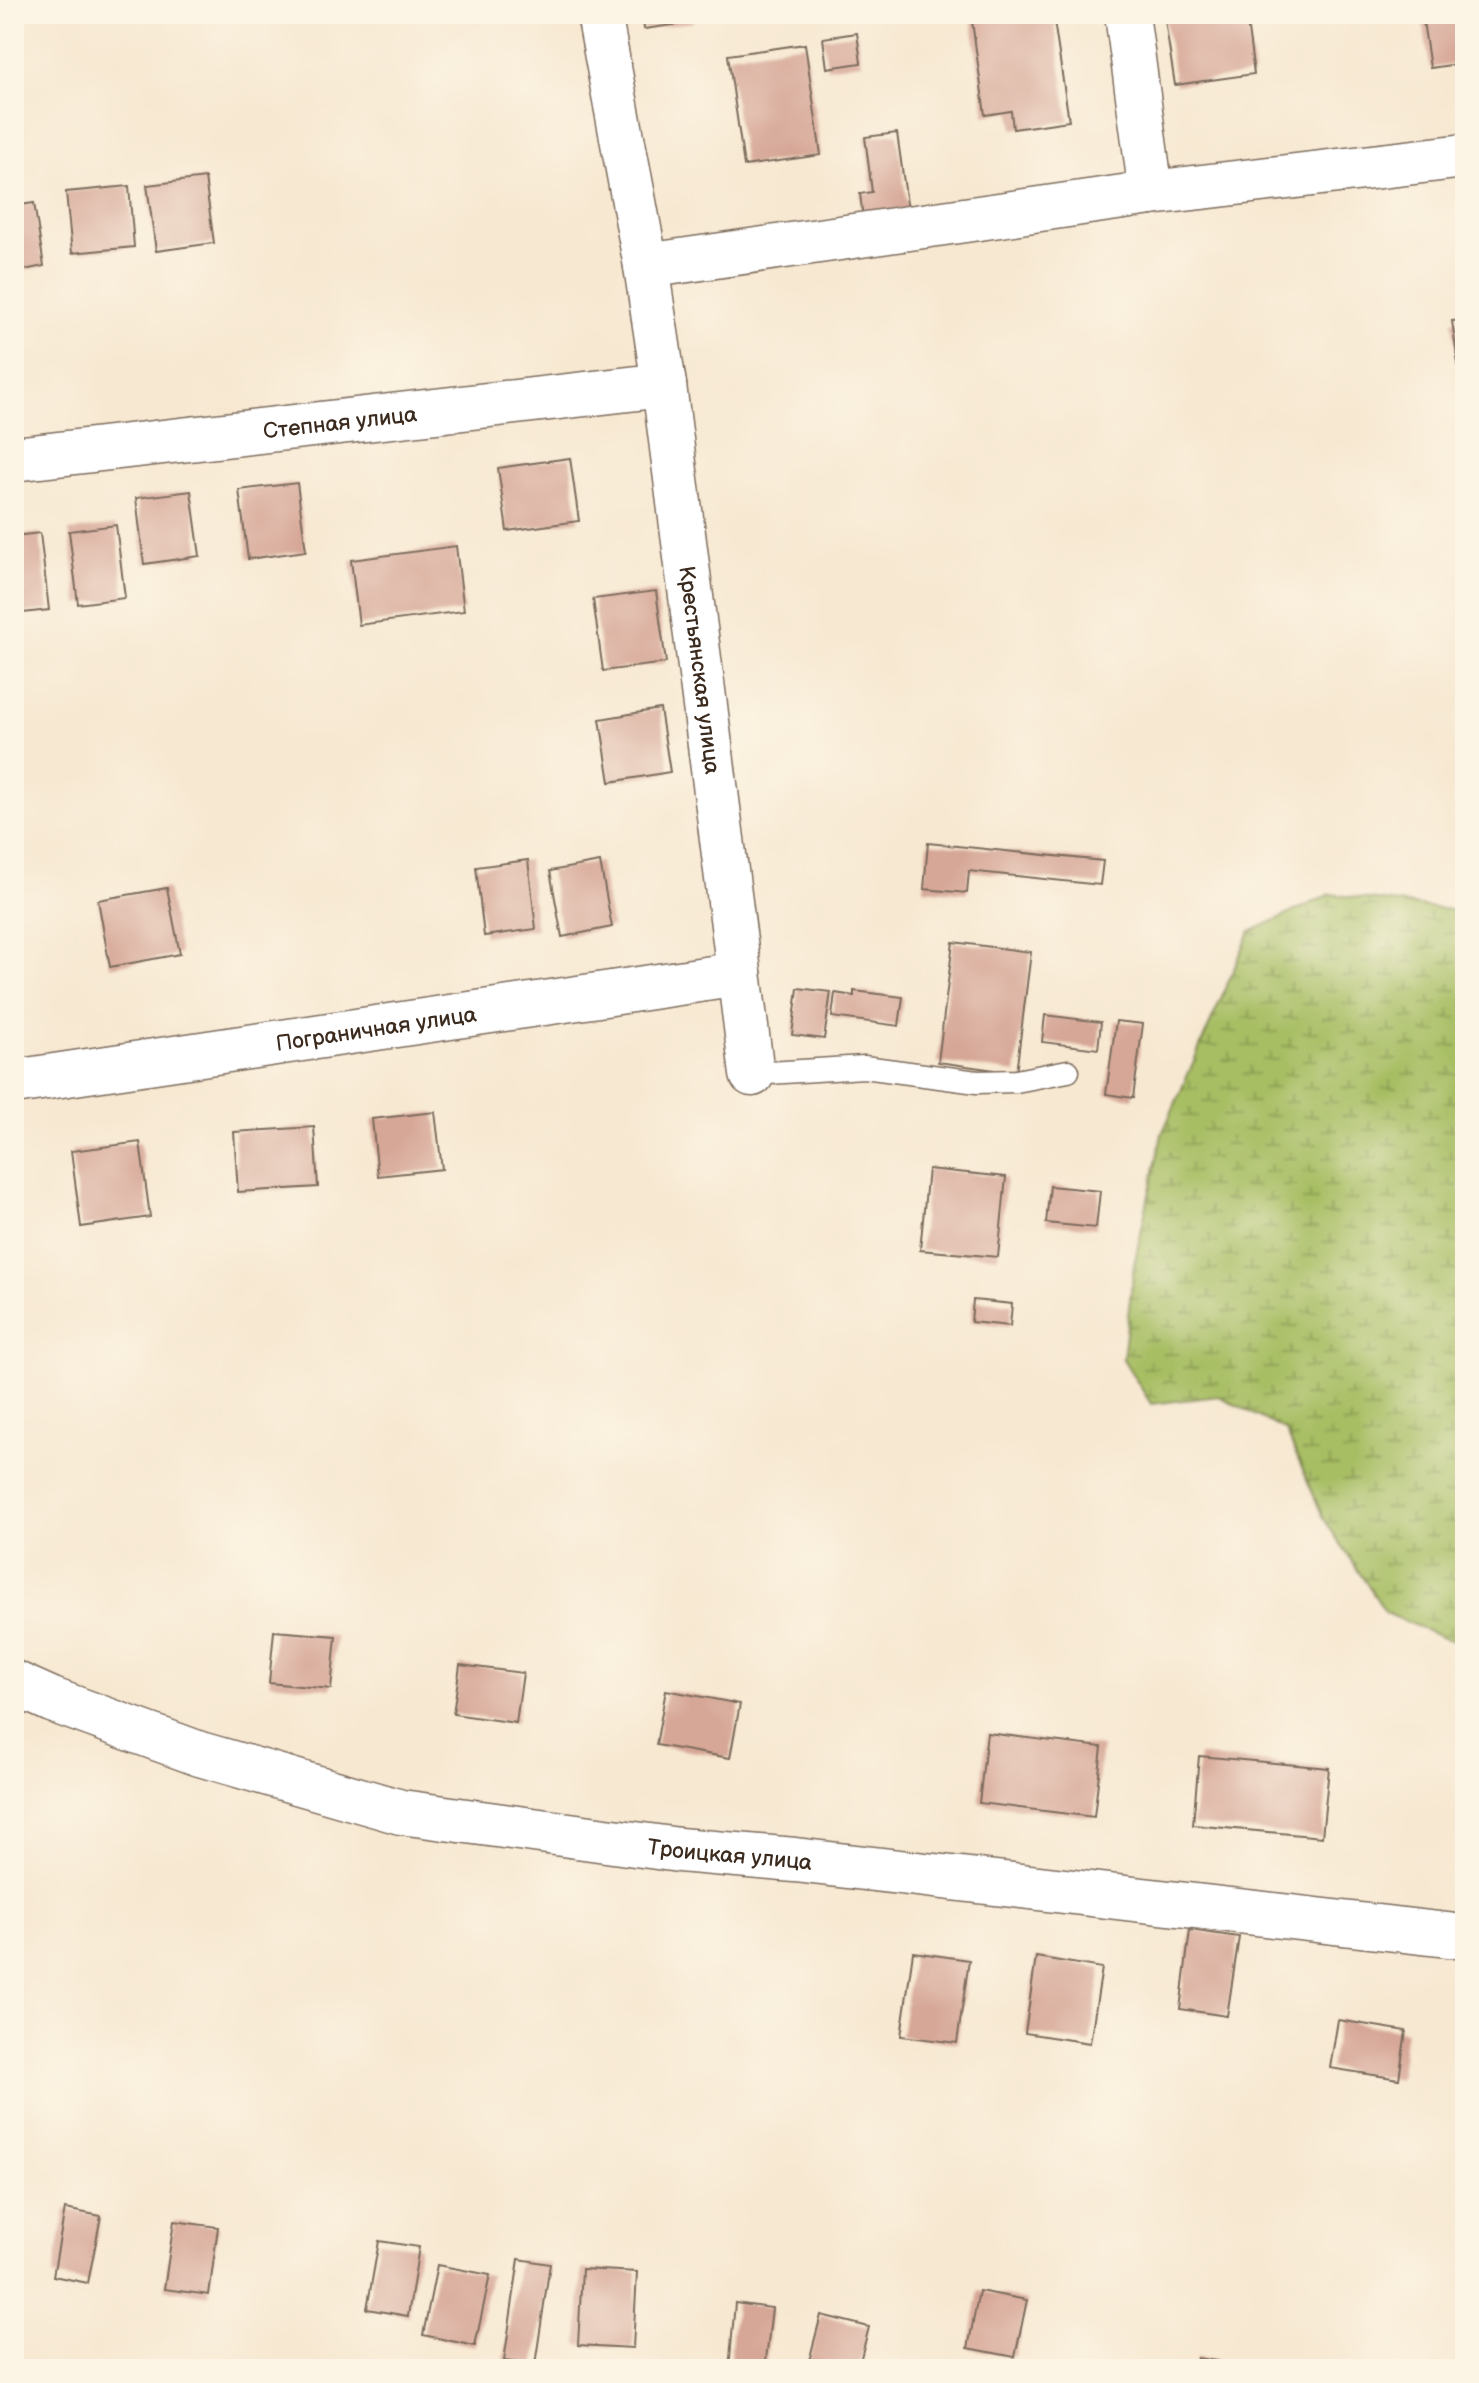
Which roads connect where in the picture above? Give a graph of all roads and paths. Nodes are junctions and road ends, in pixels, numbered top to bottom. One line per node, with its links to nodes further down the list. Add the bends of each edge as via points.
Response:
1 (599, 14): 5 (street, Крестьянская улица)
2 (1127, 14): 4 (street)
3 (1465, 156): 4 (street)
4 (1151, 193): 5 (street)
5 (646, 266): 6 (street, Крестьянская улица)
6 (664, 385): 7 (street, Степная улица); 8 (street, Крестьянская улица)
7 (14, 459)
8 (739, 974): 10 (street, Крестьянская улица); 11 (street, Пограничная улица)
9 (1068, 1071): 10 (lane, via 977,1082 864,1067)
10 (752, 1074)
11 (14, 1082)
12 (14, 1683): 13 (street, Троицкая улица, via 200,1754 401,1812 679,1850)
13 (1465, 1937)

